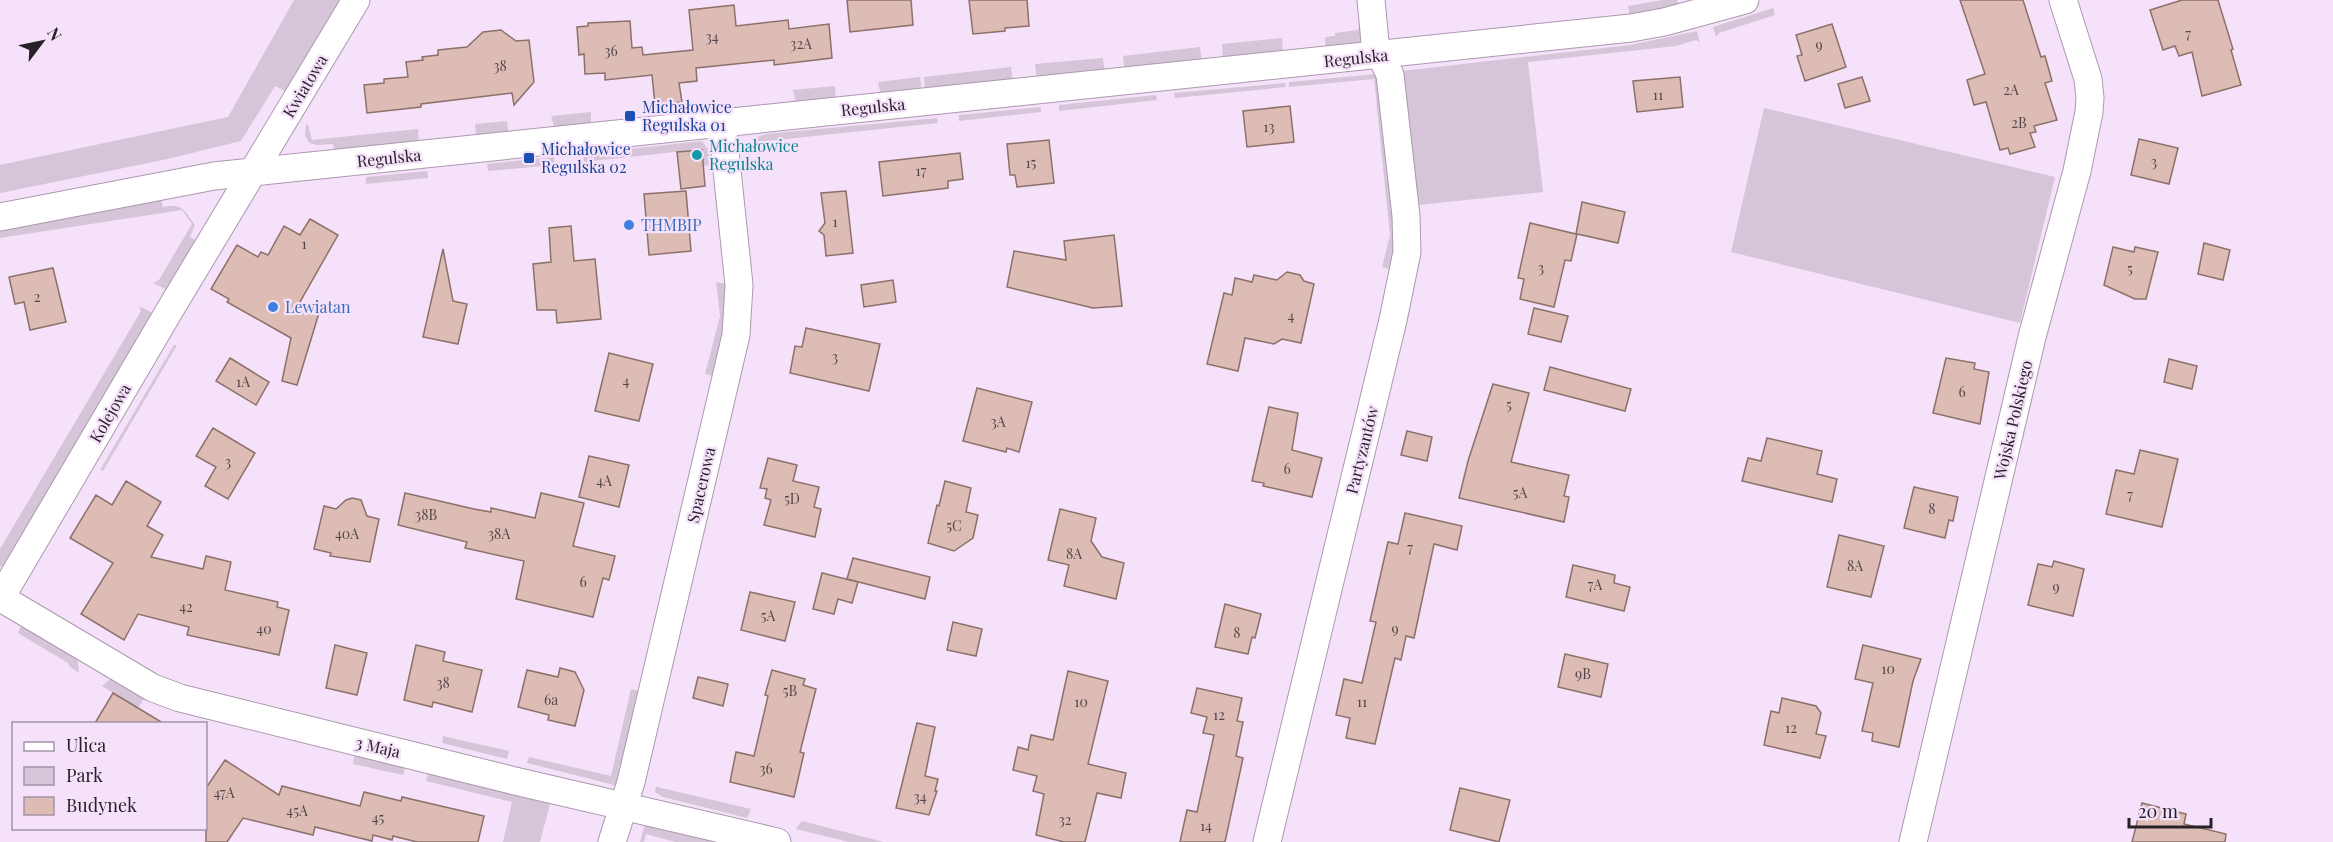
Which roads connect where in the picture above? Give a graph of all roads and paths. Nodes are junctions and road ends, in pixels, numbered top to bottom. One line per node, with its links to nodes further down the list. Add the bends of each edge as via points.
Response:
1 (356, 0): 7 (street, Kwiatowa)
2 (1371, 0): 5 (street, via 1375,42)
3 (1745, 0): 5 (street, Regulska, via 1631,28)
4 (2063, 0): 16 (street, Wojska Polskiego, via 2088,79 2089,112)
5 (1381, 55): 6 (street, Regulska); 15 (street, Partyzantów, via 1390,75 1406,216 1406,258)
6 (722, 122): 7 (street, Regulska); 12 (street, Spacerowa, via 739,285 736,335)
7 (254, 172): 8 (street, Regulska); 10 (street, Kolejowa)
8 (185, 182): 9 (street, Regulska); 10 (street, via 210,198)
9 (0, 217)
10 (220, 227): 11 (street, Kolejowa)
11 (1, 598): 12 (street, 3 Maja, via 153,688 175,696)
12 (623, 806): 13 (street, Spacerowa); 14 (street, 3 Maja)
13 (612, 842)
14 (777, 842)
15 (1267, 842)
16 (1913, 842)

